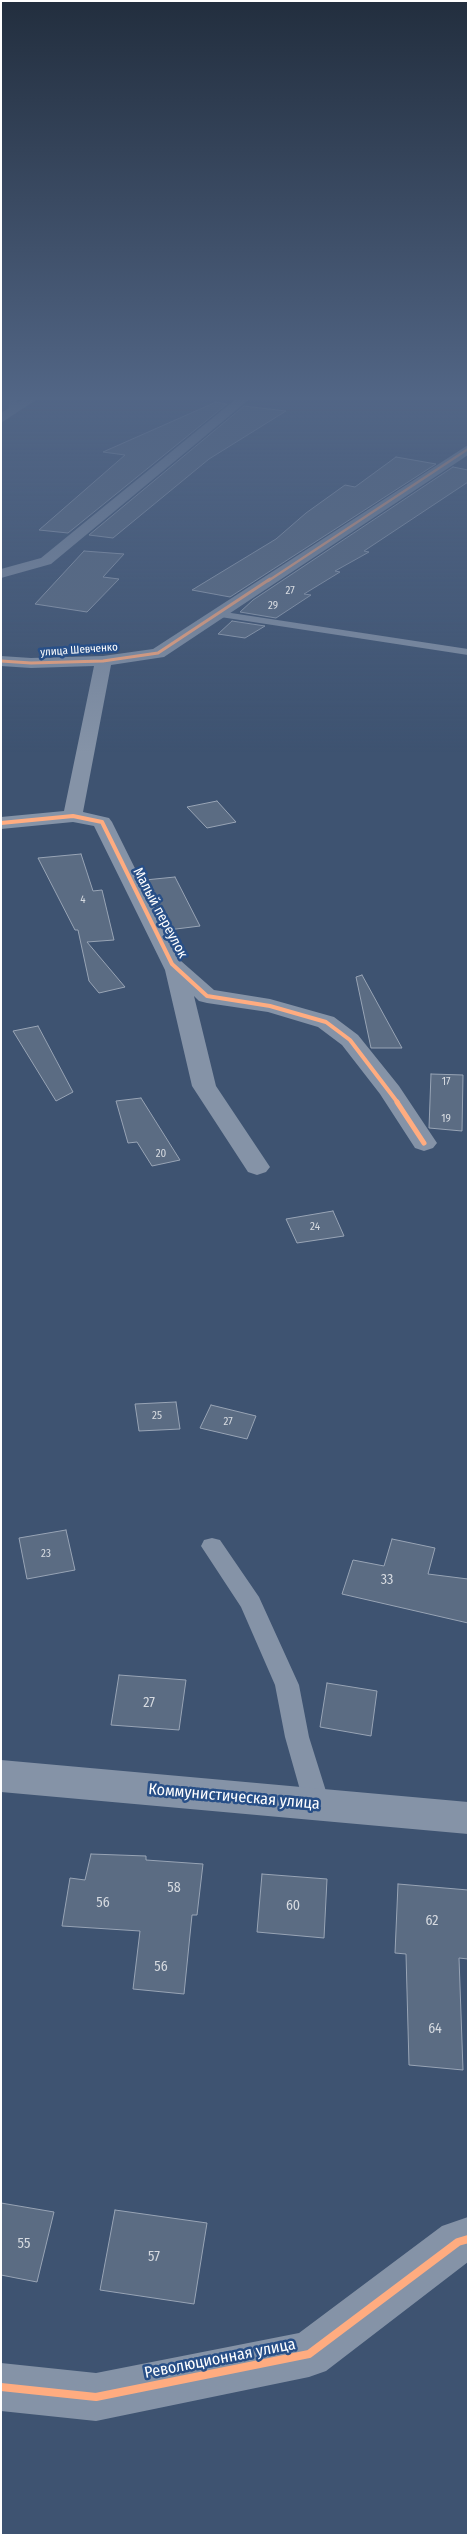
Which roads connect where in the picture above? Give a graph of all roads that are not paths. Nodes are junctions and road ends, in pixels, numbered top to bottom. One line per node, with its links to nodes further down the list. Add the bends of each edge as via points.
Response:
1 (101, 516): 3 (street, via 46,561)
2 (367, 516): 4 (street)
3 (6, 571)
4 (218, 614): 5 (lane); 6 (street, улица Шевченко, via 158,653)
5 (468, 652)
6 (103, 661): 7 (street, улица Шевченко); 8 (street)
7 (1, 662)
8 (73, 816): 9 (street); 10 (street, Малый переулок, via 102,822)
9 (1, 823)
10 (176, 968): 11 (street, Малый переулок, via 207,996 270,1006 326,1022 350,1040 390,1091); 12 (street, via 204,1086)
11 (424, 1144)
12 (257, 1167)
13 (212, 1546): 15 (lane, via 251,1603 287,1685 297,1737)
14 (1, 1776): 15 (street, Коммунистическая улица)
15 (317, 1804): 16 (street, Коммунистическая улица)
16 (468, 1818)
17 (468, 2239): 18 (street, Революционная улица, via 458,2242 310,2354 96,2397)
18 (1, 2387)

